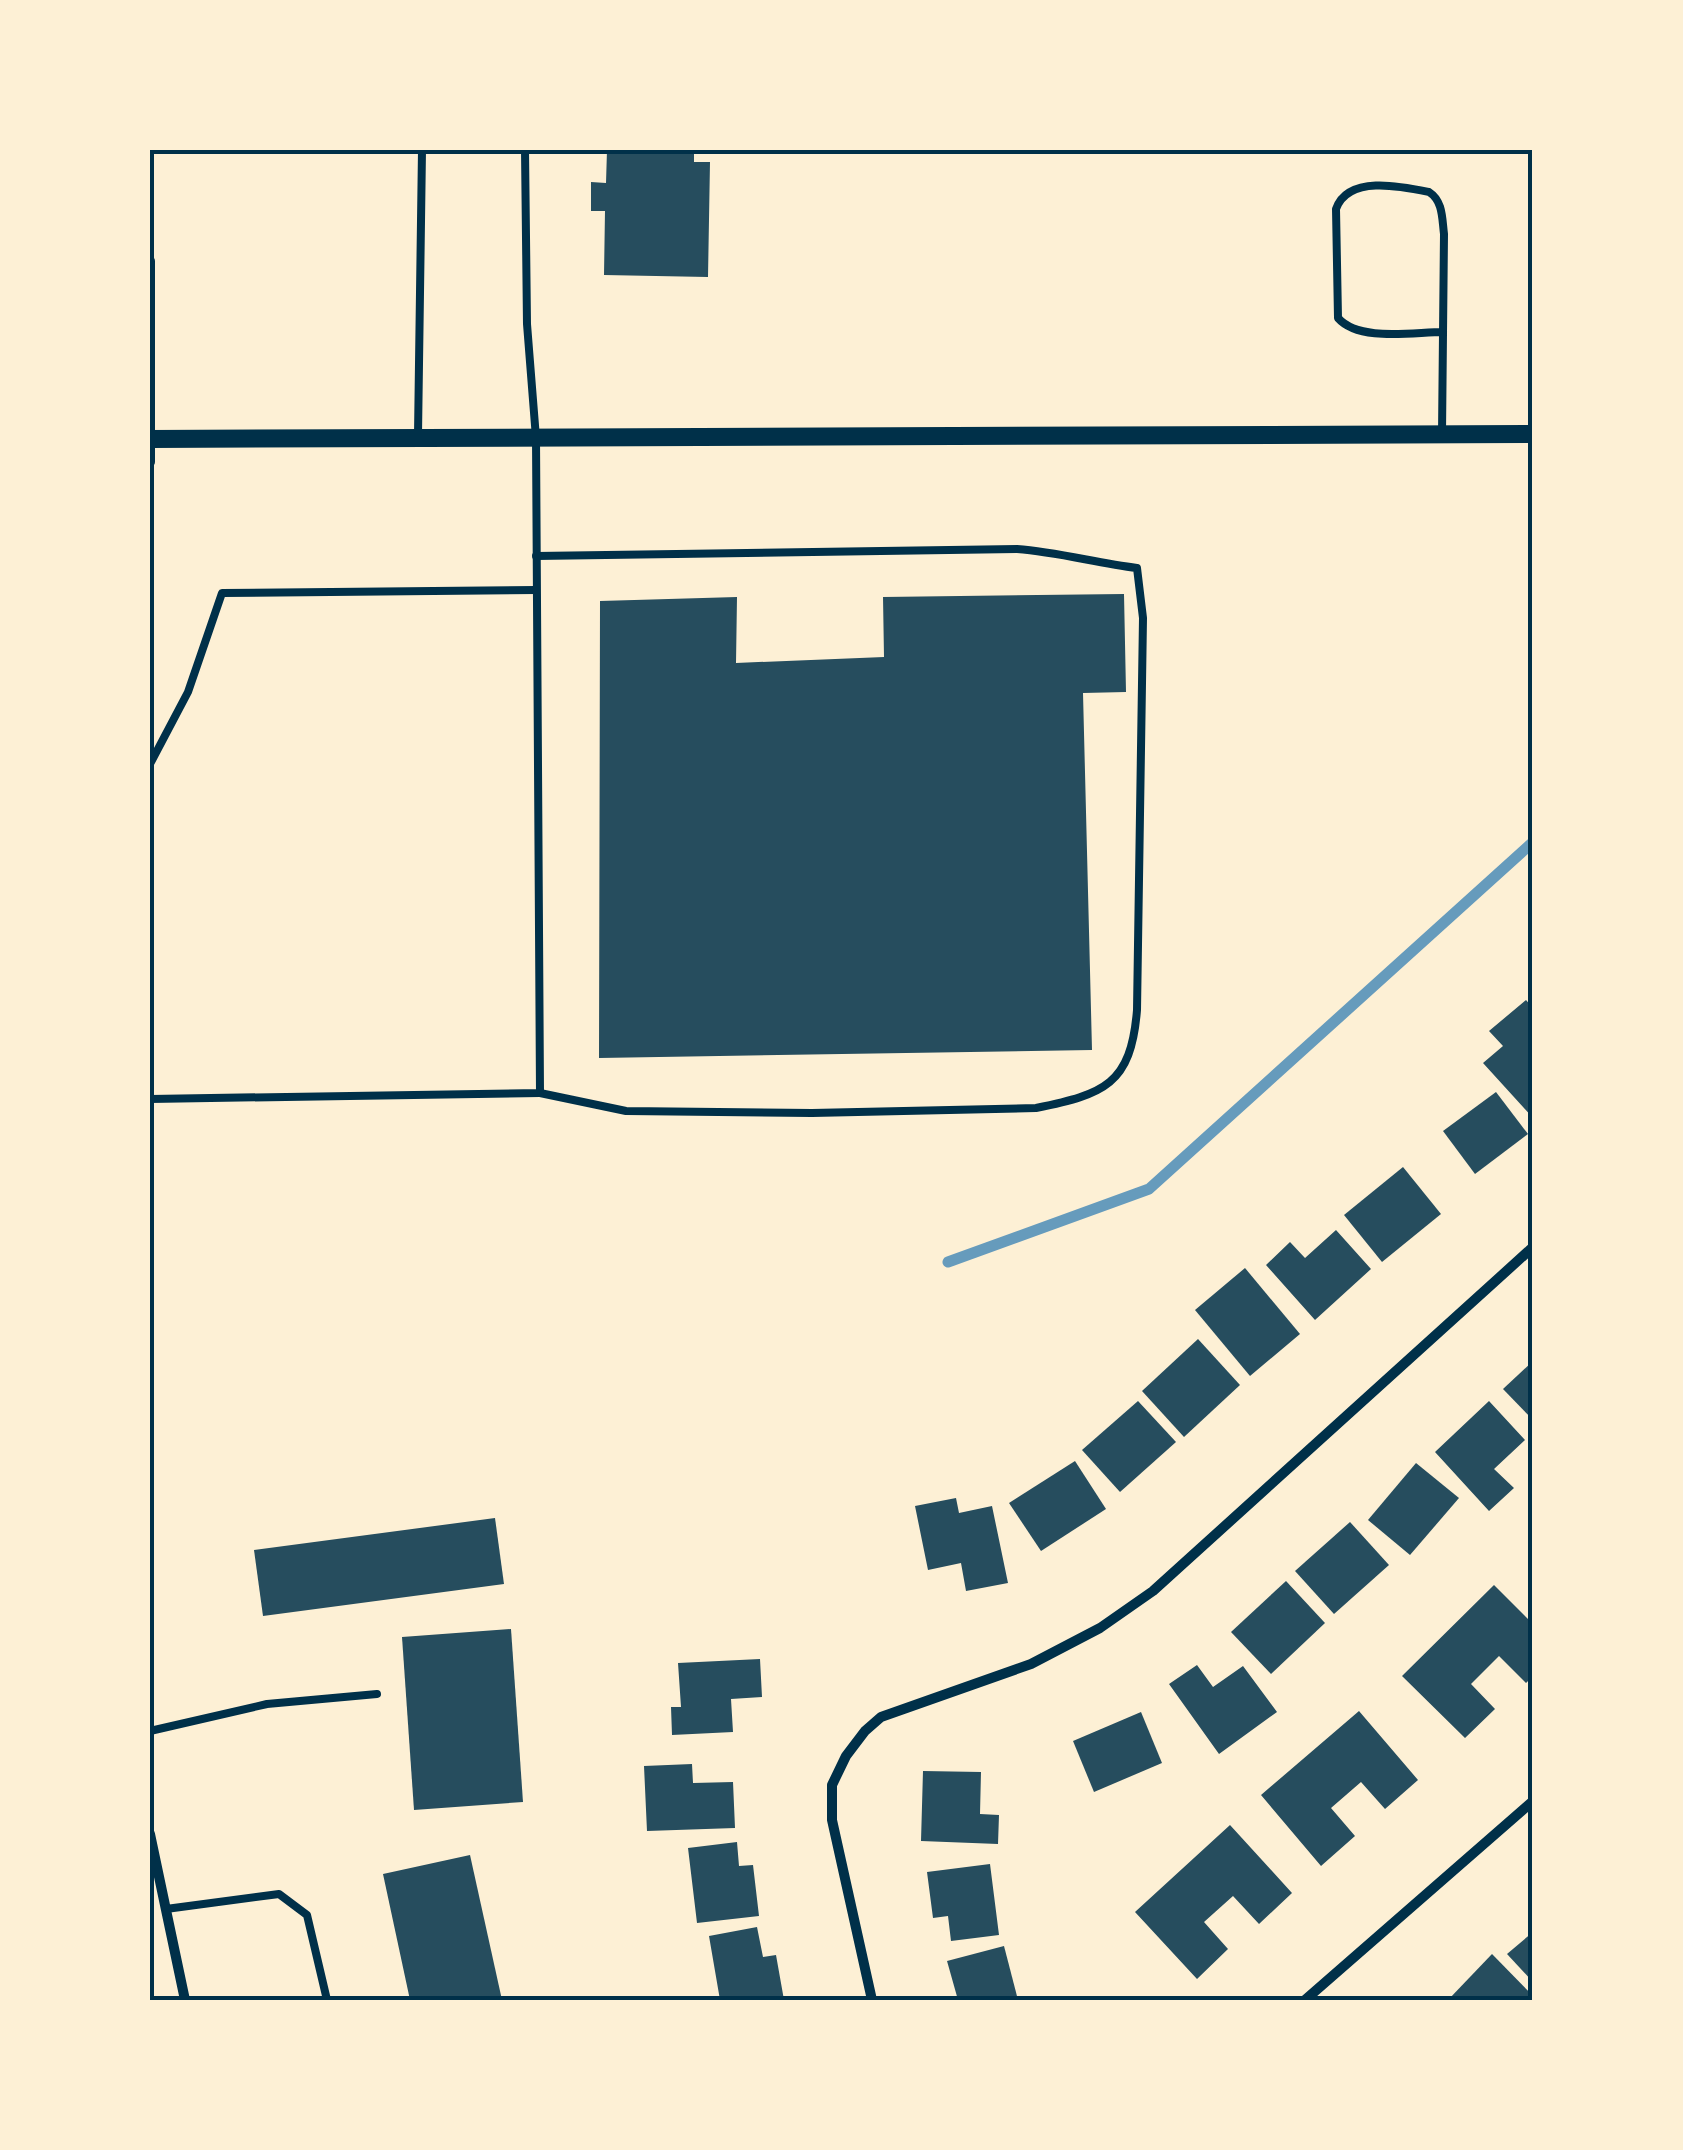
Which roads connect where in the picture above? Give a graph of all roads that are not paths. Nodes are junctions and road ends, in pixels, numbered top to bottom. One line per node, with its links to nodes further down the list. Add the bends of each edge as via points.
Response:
1 (422, 150): 9 (lane)
2 (524, 150): 7 (lane, via 526,324)
3 (150, 261): 8 (street)
4 (1443, 332): 4 (lane, via 1444,234 1436,196 1364,186 1340,196 1338,318 1359,330); 5 (lane)
5 (1442, 434): 6 (street); 7 (street)
6 (1533, 434)
7 (536, 438): 9 (street); 11 (lane)
8 (151, 439): 9 (street); 10 (street)
9 (418, 439)
10 (150, 462)
11 (536, 556): 12 (lane); 14 (lane, via 1053,551 1136,568 1142,618 1136,1010 1130,1057 1119,1076 1101,1089 1036,1108 626,1111)
12 (536, 590): 13 (lane, via 222,593 188,692); 14 (lane)
13 (150, 764)
14 (540, 1092): 15 (lane)
15 (150, 1099)
16 (1533, 1247): 24 (street, via 1153,1591 1031,1664 882,1717 864,1731 832,1785 832,1820)
17 (377, 1694): 18 (lane, via 267,1704)
18 (150, 1731)
19 (1533, 1801): 25 (street)
20 (150, 1834): 21 (street)
21 (166, 1909): 22 (street); 23 (lane, via 280,1894 307,1915)
22 (186, 2000)
23 (327, 2000)
24 (872, 2000)
25 (1305, 2000)

